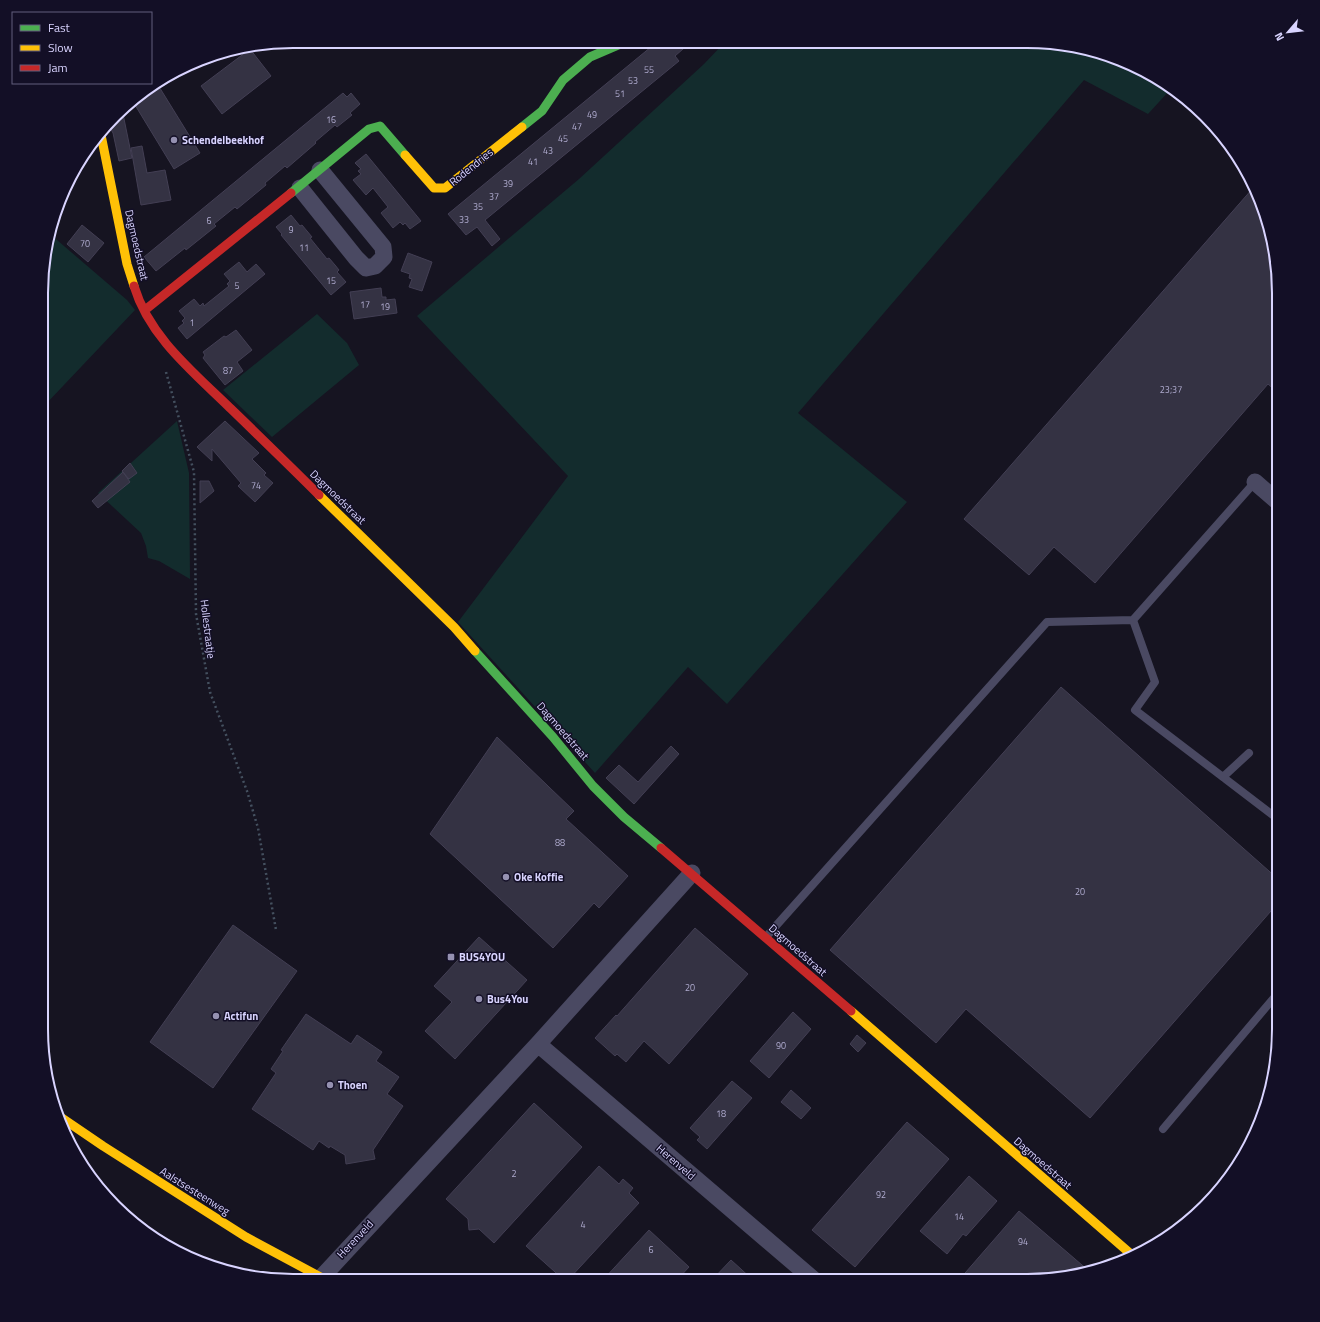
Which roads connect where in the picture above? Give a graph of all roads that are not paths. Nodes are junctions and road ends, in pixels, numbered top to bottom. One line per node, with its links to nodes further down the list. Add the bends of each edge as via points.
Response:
1 (611, 48): 3 (street, Rodendries, via 590,56 563,80 542,111 445,188 434,188 380,126 369,129)
2 (102, 140): 5 (street, Dagmoedstraat, via 127,264 137,296)
3 (320, 170): 4 (street, Rodendries); 4 (street, via 383,247 384,258 375,266 366,268)
4 (300, 188): 5 (street, Rodendries, via 289,194)
5 (145, 310): 12 (street, Dagmoedstraat, via 152,325 176,355 454,627 553,736 593,786 624,817)
6 (1255, 482): 7 (street); 8 (lane)
7 (1272, 497)
8 (1133, 620): 10 (lane, via 1155,682 1135,710); 13 (lane, via 1047,622)
9 (1249, 753): 10 (lane)
10 (1223, 777): 11 (lane)
11 (1272, 814)
12 (692, 873): 13 (street, Dagmoedstraat); 15 (street, Herenveld)
13 (766, 937): 18 (street, Dagmoedstraat)
14 (1272, 1000): 17 (lane)
15 (538, 1044): 20 (street, Herenveld); 21 (street, Herenveld)
16 (66, 1121): 19 (street, Aalstsesteenweg, via 246,1237)
17 (1163, 1129)
18 (1128, 1252)
19 (314, 1274)
20 (328, 1274)
21 (807, 1274)

